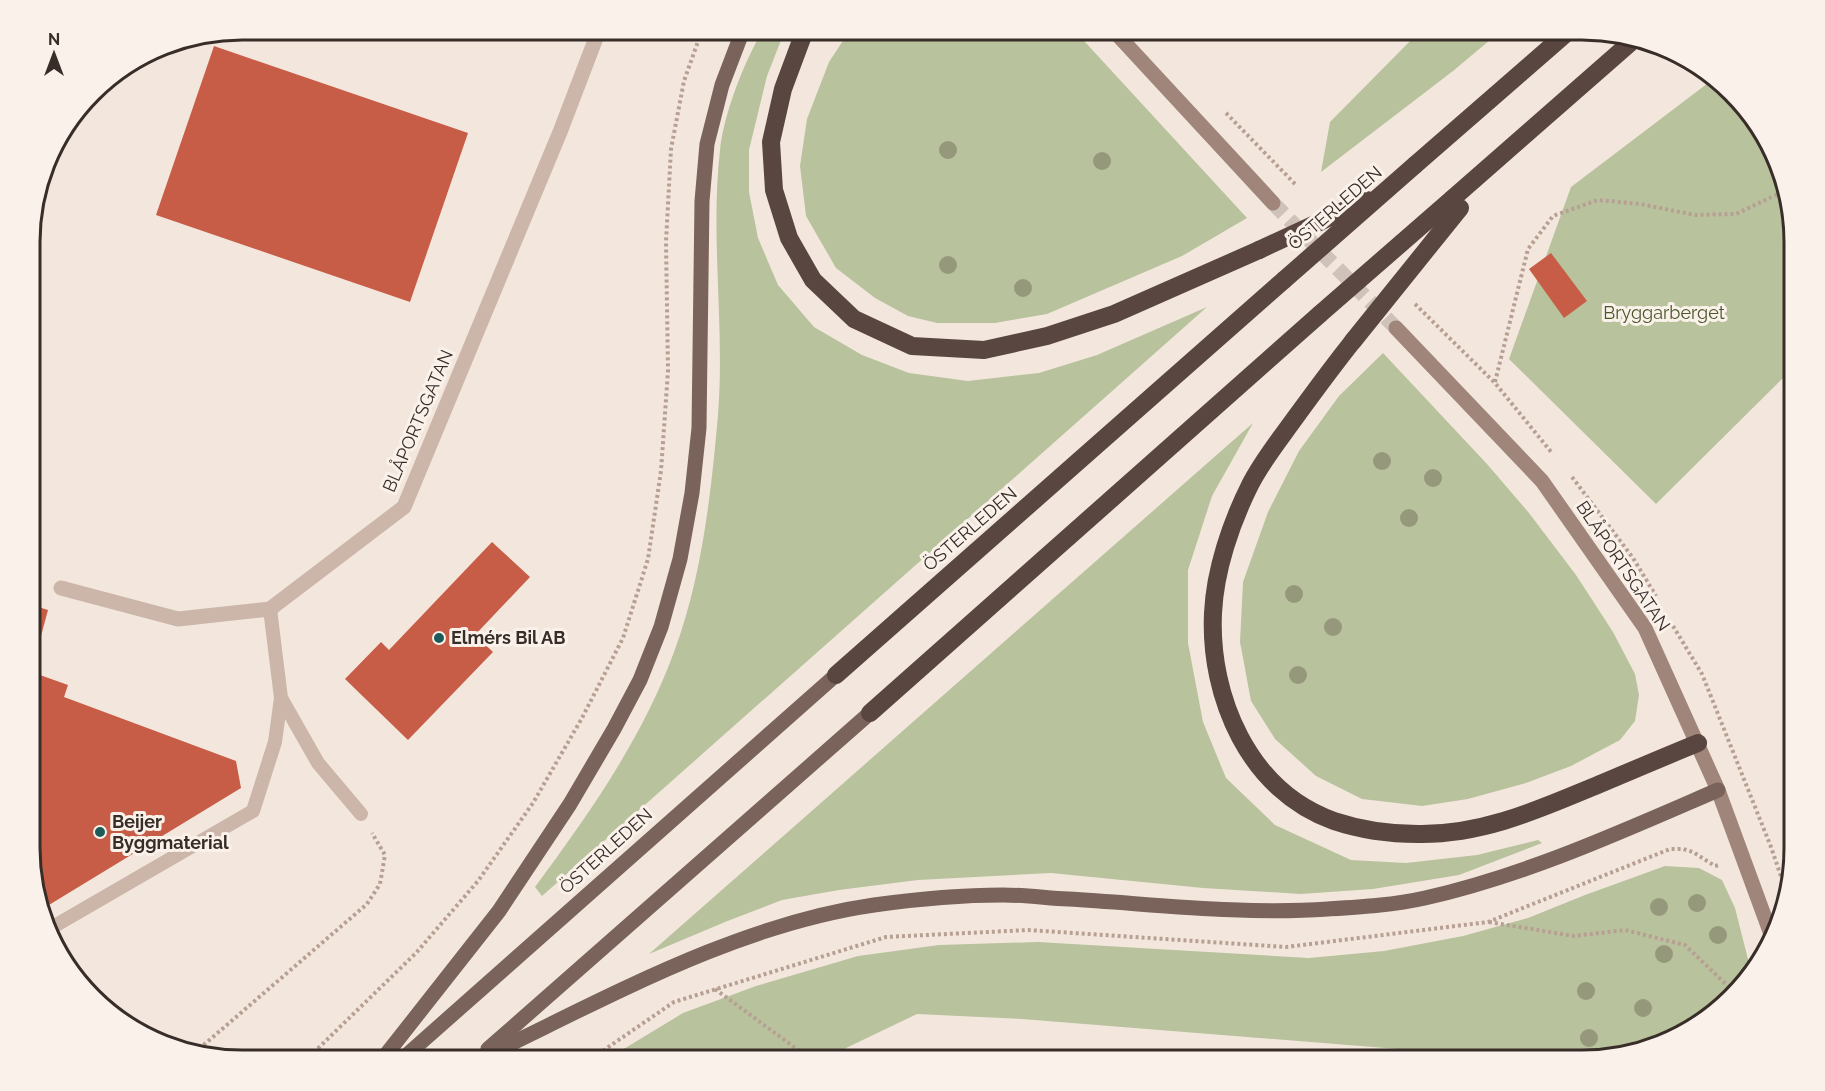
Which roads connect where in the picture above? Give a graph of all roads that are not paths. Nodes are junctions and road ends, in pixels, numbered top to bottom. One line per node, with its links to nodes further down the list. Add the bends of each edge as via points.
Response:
1 (595, 40): 12 (street, BLÅPORTSGATAN, via 404,507)
2 (739, 40): 21 (main road, via 722,85 707,144 702,201 699,428 680,559 661,627 640,680 570,804 499,911)
3 (801, 40): 7 (highway, bridge, via 783,89 771,142 774,190 789,238 813,280 854,319 912,346 984,350 1114,315)
4 (1122, 40): 8 (street)
5 (1559, 40): 7 (highway, ÖSTERLEDEN, bridge)
6 (1627, 45): 9 (highway, via 1503,154)
7 (1385, 192): 13 (highway, ÖSTERLEDEN, bridge)
8 (1273, 203)
9 (1456, 203): 15 (highway, bridge, via 1320,314); 16 (highway, bridge, via 1274,447 1251,484 1233,526 1213,612 1221,695 1238,734 1261,769 1293,799 1333,820 1377,831 1420,834 1471,830 1519,818)
10 (1396, 328): 16 (street, BLÅPORTSGATAN, via 1542,481 1645,628)
11 (61, 588): 12 (street, via 178,619)
12 (270, 609): 14 (lane)
13 (836, 675): 22 (main road, ÖSTERLEDEN)
14 (281, 698): 18 (lane, via 318,763); 19 (lane, via 275,742 253,811)
15 (870, 713): 23 (main road)
16 (1698, 743): 17 (street, BLÅPORTSGATAN)
17 (1718, 790): 20 (street, BLÅPORTSGATAN); 24 (main road, via 1533,867 1472,886 1375,905 1270,910 1004,895 943,897 810,918 685,962)
18 (361, 814)
19 (56, 925)
20 (1768, 927)
21 (389, 1051)
22 (411, 1051)
23 (487, 1051)
24 (497, 1051)

